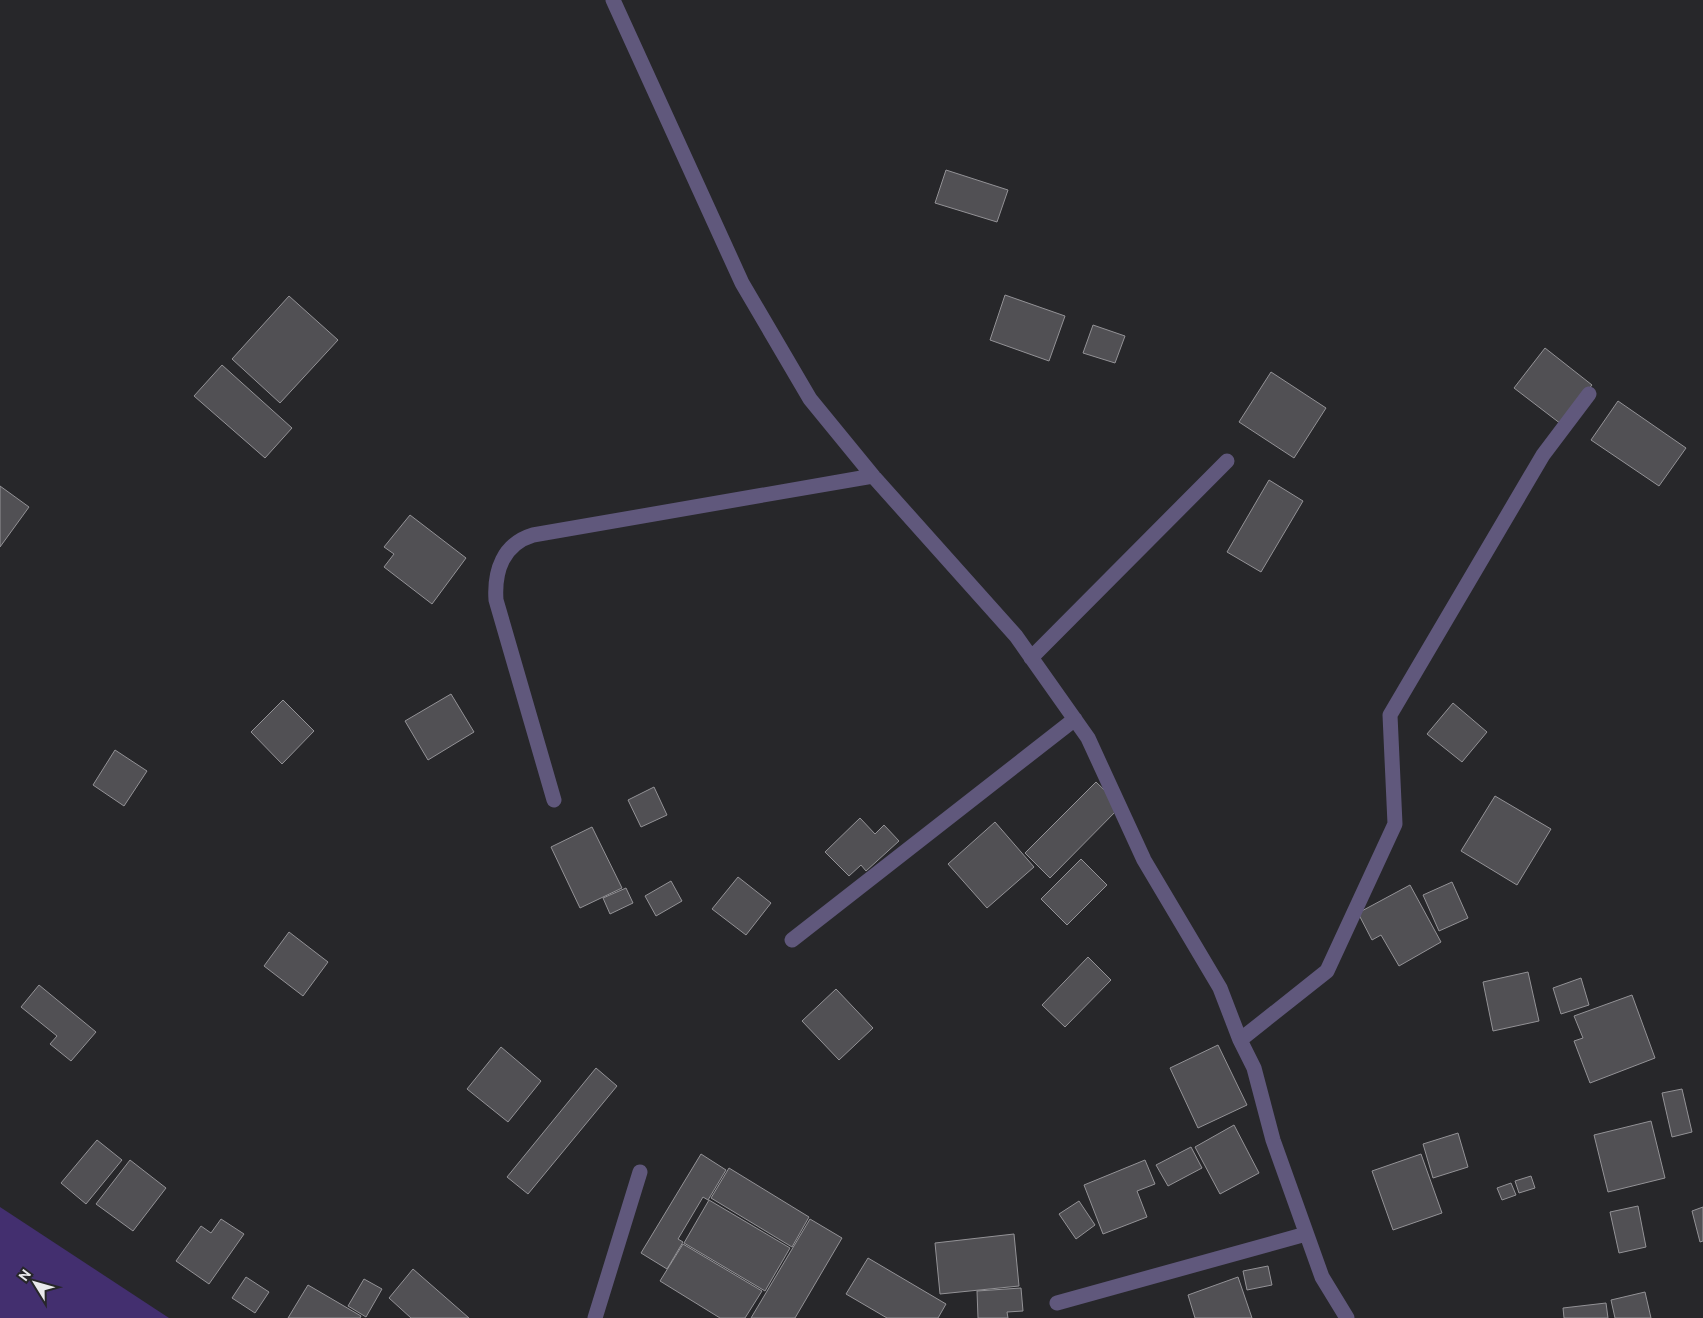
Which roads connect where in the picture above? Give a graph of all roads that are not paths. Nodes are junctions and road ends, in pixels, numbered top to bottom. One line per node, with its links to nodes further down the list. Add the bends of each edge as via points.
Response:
1 (613, 0): 4 (street, via 742,283 810,399)
2 (1589, 394): 9 (street, via 1543,455 1390,715 1395,824 1328,971)
3 (1228, 461): 5 (street)
4 (873, 476): 5 (street); 7 (street, via 533,535 519,539 509,549 498,571 496,600)
5 (1032, 658): 6 (street)
6 (1075, 719): 8 (street); 9 (street, via 1088,738 1144,860 1220,988)
7 (554, 800)
8 (792, 940)
9 (1240, 1040): 11 (street, via 1254,1068 1273,1140)
10 (640, 1172): 13 (street)
11 (1306, 1234): 12 (street); 14 (street, via 1322,1277)
12 (1057, 1303)
13 (595, 1318)
14 (1347, 1318)

